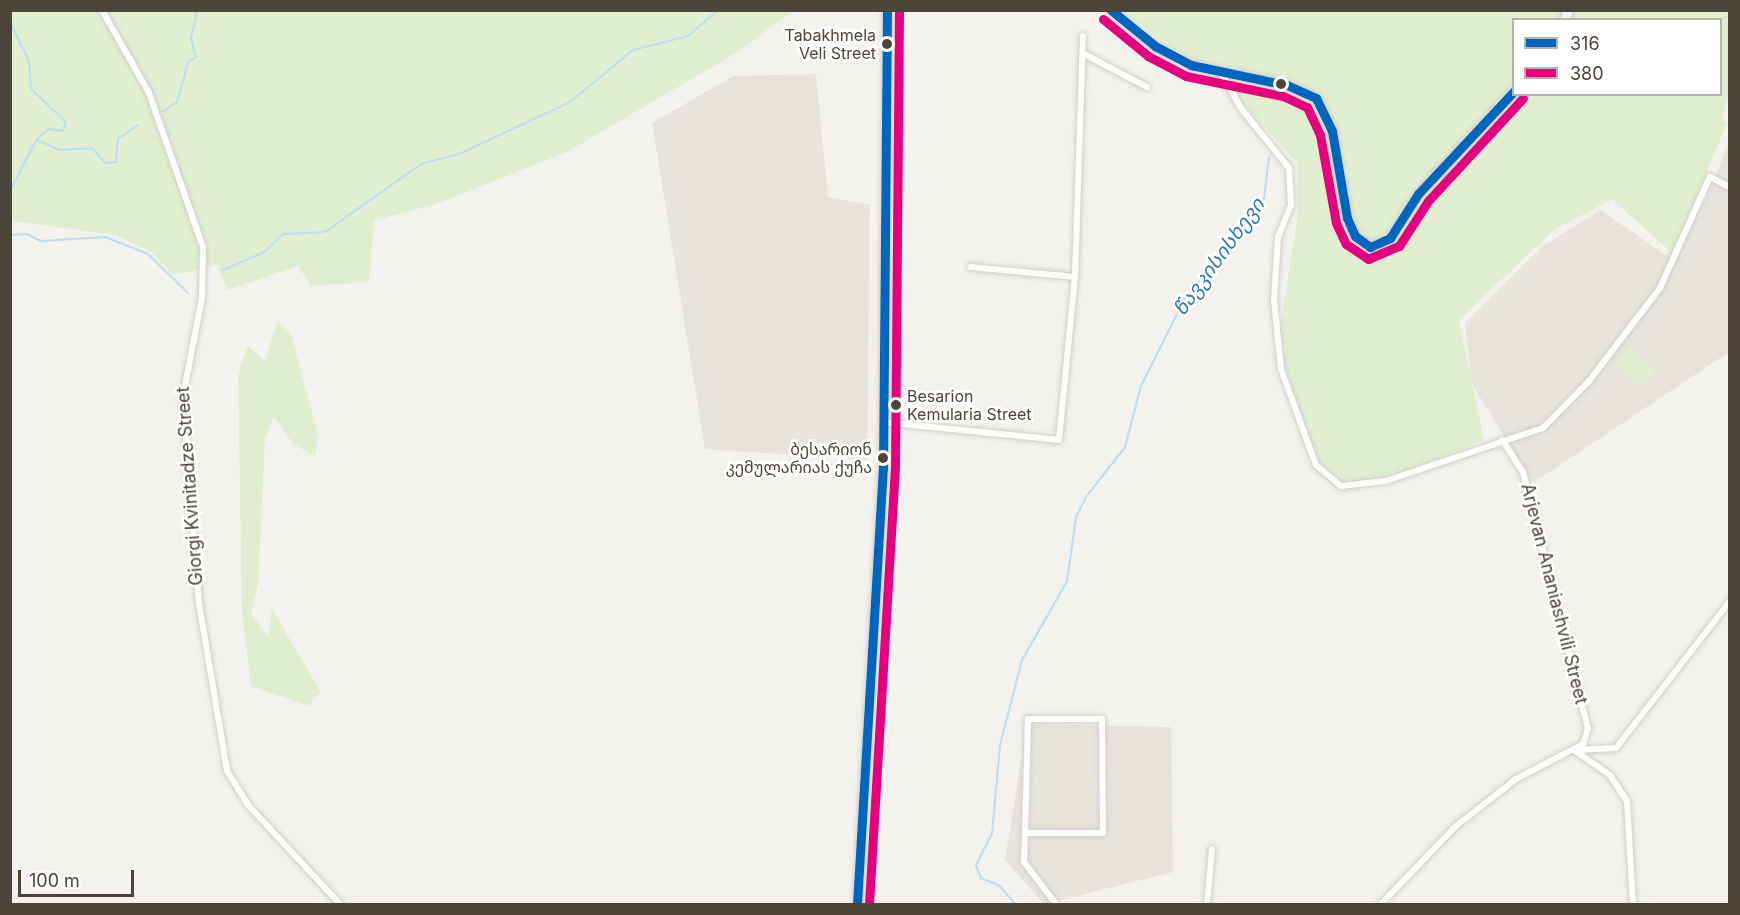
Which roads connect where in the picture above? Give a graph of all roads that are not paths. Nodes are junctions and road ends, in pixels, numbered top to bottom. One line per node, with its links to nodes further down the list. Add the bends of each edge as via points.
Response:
1 (102, 10): 18 (street, Giorgi Kvinitadze Street, via 149,93 203,247 202,298 183,397 200,603 227,771 248,805)
2 (887, 10): 12 (main road)
3 (1110, 10): 6 (main road, via 1155,46)
4 (1083, 36): 5 (street)
5 (1086, 55): 7 (street); 11 (street)
6 (1222, 74): 8 (main road, via 1287,85 1316,98 1332,131 1347,218 1355,236 1370,247 1390,238 1418,194); 13 (street, via 1240,107 1289,168 1291,205 1278,237 1276,337 1281,369 1316,465 1341,486 1358,487)
7 (1147, 87)
8 (1512, 92)
9 (1730, 187): 13 (street, via 1710,177 1660,288 1564,410 1543,428)
10 (970, 267): 11 (street)
11 (1075, 277): 12 (street, via 1059,440)
12 (883, 422): 19 (main road)
13 (1502, 440): 15 (street, Arjevan Ananiashvili Street, via 1523,472 1572,653 1588,729 1583,744)
14 (1730, 601): 15 (street, via 1616,748)
15 (1574, 750): 22 (street, via 1516,779 1456,826); 23 (street, via 1610,775 1627,801)
16 (1025, 833): 16 (street, via 1103,833 1102,719 1028,719); 20 (street, via 1024,862)
17 (1212, 849): 21 (street)
18 (340, 904)
19 (857, 904)
20 (1056, 904)
21 (1208, 904)
22 (1381, 904)
23 (1633, 904)

